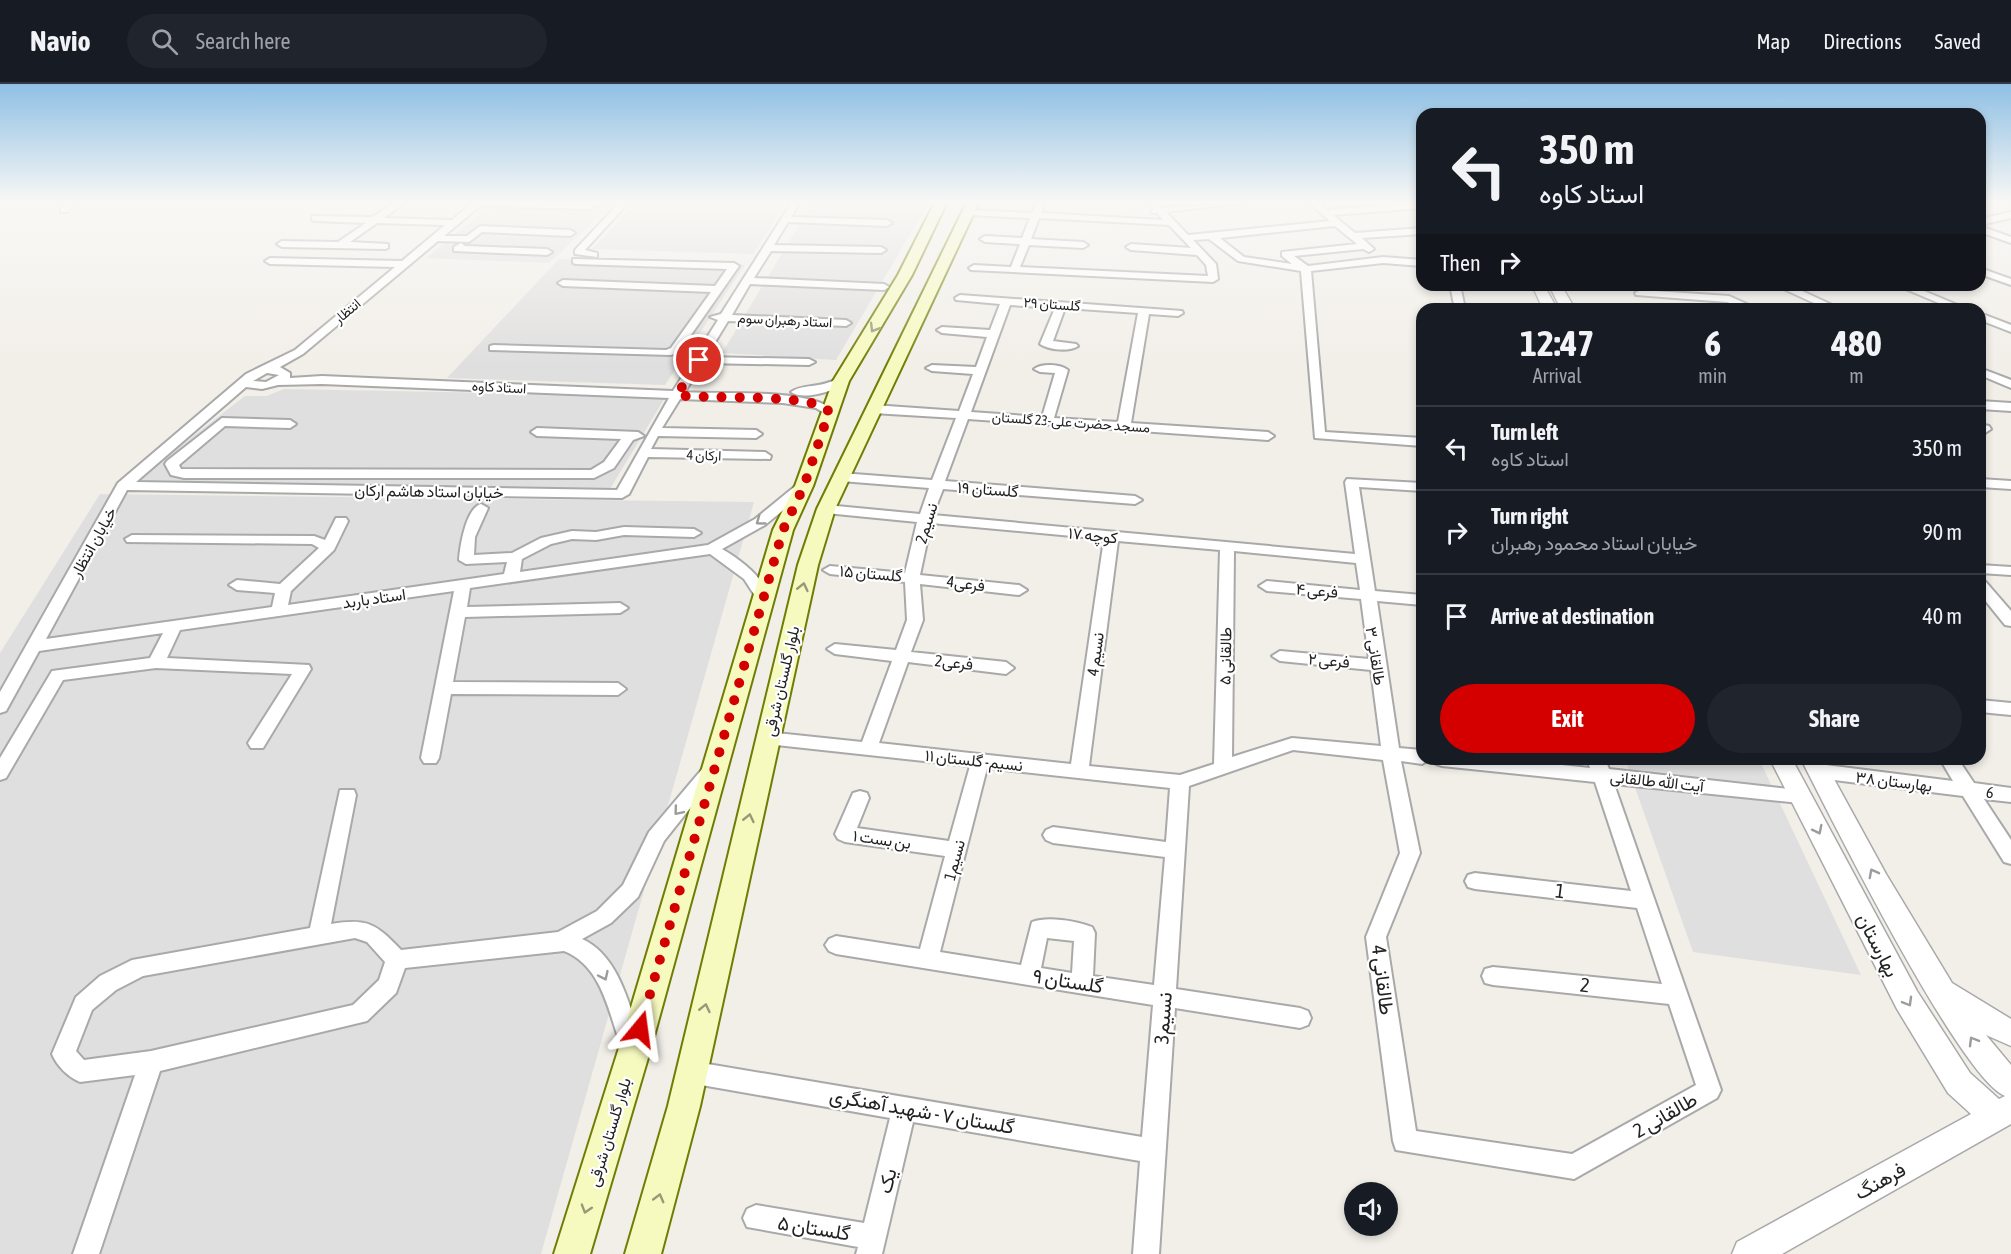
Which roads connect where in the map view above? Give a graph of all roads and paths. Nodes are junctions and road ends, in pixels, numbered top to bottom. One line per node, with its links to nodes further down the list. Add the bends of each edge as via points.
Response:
1 (413, 257): 15 (street, انتظار)
2 (762, 257): 11 (street, خیابان استاد هاشم ارکان)
3 (926, 257): 20 (main road, بلوار گلستان شرقی)
4 (935, 257): 20 (main road, بلوار گلستان شرقی)
5 (1020, 257): 18 (street)
6 (1204, 257): 18 (street, via 1211,264 1213,279)
7 (1238, 257): 17 (street)
8 (1289, 257): 17 (street)
9 (1379, 257): 12 (street)
10 (578, 258): 11 (street); 25 (street, via 734,266)
11 (760, 260): 21 (street, خیابان استاد هاشم ارکان)
12 (1383, 260): 14 (street); 17 (street)
13 (270, 261): 15 (street)
14 (1416, 263)
15 (404, 264): 46 (street, انتظار)
16 (974, 268): 18 (street)
17 (1306, 269): 74 (street, via 1319,435)
18 (1014, 270)
19 (1986, 273): 22 (street)
20 (921, 276): 56 (main road, بلوار گلستان شرقی, one-way to 56); 63 (main road, بلوار گلستان شرقی)
21 (747, 281): 24 (street); 38 (street, خیابان استاد هاشم ارکان)
22 (2011, 282)
23 (563, 283): 25 (street)
24 (884, 287)
25 (719, 289): 37 (street)
26 (1656, 291): 31 (street)
27 (1793, 291): 32 (street)
28 (1916, 291): 33 (street)
29 (960, 298): 30 (street, گلستان ۲۹)
30 (1006, 301): 34 (street, گلستان ۲۹); 43 (street, نسیم2)
31 (1739, 303)
32 (1818, 303)
33 (1947, 303)
34 (1061, 305): 35 (street, گلستان ۲۹); 44 (street, via 1046,344)
35 (1144, 311): 36 (street, گلستان ۲۹); 68 (street)
36 (1178, 313)
37 (698, 317): 38 (street, استاد رهبران سوم); 45 (street, via 675,350 667,353)
38 (724, 318): 40 (street, استاد رهبران سوم); 47 (street, خیابان استاد هاشم ارکان)
39 (1986, 319): 41 (street)
40 (846, 323)
41 (2011, 329)
42 (942, 330): 43 (street)
43 (994, 334): 52 (street, نسیم2)
44 (1072, 346)
45 (494, 348)
46 (299, 351): 51 (street, خیابان انتظار); 54 (street)
47 (699, 360): 48 (street); 59 (street, خیابان استاد هاشم ارکان)
48 (809, 362)
49 (933, 368): 52 (street)
50 (1040, 369): 66 (street, via 1062,370)
51 (264, 370): 54 (street); 55 (street, خیابان انتظار)
52 (980, 371): 65 (street, نسیم2)
53 (1986, 374): 57 (street)
54 (283, 376): 58 (street); 59 (street, استاد کاوه)
55 (246, 381): 58 (street); 60 (street, خیابان انتظار)
56 (841, 381): 59 (street, استاد کاوه, via 816,392); 64 (main road, بلوار گلستان شرقی)
57 (2011, 384)
58 (261, 386): 60 (street)
59 (677, 395): 64 (street, استاد کاوه, via 793,399 816,402); 70 (street, خیابان استاد هاشم ارکان)
60 (219, 404): 80 (street, خیابان انتظار)
61 (1986, 405): 62 (street)
62 (2011, 407)
63 (873, 409): 65 (street, مسجد حضرت علی-23 گلستان); 77 (main road, بلوار گلستان شرقی)
64 (829, 412): 81 (main road, بلوار گلستان شرقی)
65 (963, 415): 66 (street, مسجد حضرت علی-23 گلستان); 79 (street, نسیم2)
66 (1047, 420): 68 (street, مسجد حضرت علی-23 گلستان)
67 (290, 424): 72 (street, via 222,422 172,464 176,472 184,474 594,474 609,465)
68 (1124, 425): 73 (street, مسجد حضرت علی-23 گلستان)
69 (537, 432): 72 (street)
70 (653, 434): 71 (street); 72 (street); 75 (street, خیابان استاد هاشم ارکان)
71 (756, 434)
72 (629, 436)
73 (1268, 436)
74 (1416, 442)
75 (643, 453): 76 (street, ارکان 4); 80 (street, خیابان استاد هاشم ارکان, via 622,494)
76 (765, 456)
77 (841, 477): 79 (street, گلستان ۱۹); 86 (main road, بلوار گلستان شرقی)
78 (1986, 484): 83 (street)
79 (939, 485): 84 (street, گلستان ۱۹); 87 (street, نسیم2)
80 (123, 486): 116 (street, خیابان انتظار)
81 (804, 486): 94 (street, one-way to 94, via 760,522); 109 (main road, بلوار گلستان شرقی, via 783,530)
82 (1416, 487): 96 (street, طالقانی ۳, via 1352,482)
83 (2008, 488)
84 (1135, 500)
85 (481, 508): 95 (street, via 468,537 466,560)
86 (826, 509): 87 (street, کوچه ۱۷); 128 (main road, بلوار گلستان شرقی, one-way to 86, via 807,569)
87 (925, 518): 90 (street, کوچه ۱۷); 100 (street, نسیم2)
88 (341, 520): 92 (street)
89 (694, 533): 95 (street, via 624,531 572,535 546,541)
90 (1111, 537): 93 (street, کوچه ۱۷); 142 (street, نسیم 4)
91 (132, 539): 92 (street, via 314,540)
92 (329, 547): 105 (street)
93 (1227, 547): 96 (street, کوچه ۱۷); 135 (street, طالقانی ۵)
94 (712, 549): 101 (street, استاد باربد); 109 (street, via 741,566 758,584)
95 (514, 557): 101 (street)
96 (1361, 559): 108 (street, طالقانی ۳)
97 (1986, 569): 99 (street)
98 (830, 570): 100 (street, گلستان ۱۵)
99 (2011, 571)
100 (912, 577): 106 (street, فرعی4); 119 (street, نسیم2, via 915,620)
101 (511, 578): 103 (street, استاد باربد)
102 (237, 585): 105 (street)
103 (463, 585): 112 (street, استاد باربد); 113 (street)
104 (1267, 586): 108 (street, فرعی ۴)
105 (284, 589): 112 (street)
106 (1019, 590)
107 (1986, 591): 114 (street)
108 (1366, 595): 110 (street, فرعی ۴); 121 (street, طالقانی ۳)
109 (764, 599): 140 (main road, بلوار گلستان شرقی)
110 (1416, 599)
111 (620, 608): 113 (street)
112 (279, 611): 115 (street, استاد باربد)
113 (458, 612): 123 (street)
114 (2011, 621)
115 (174, 626): 116 (street, استاد باربد); 120 (street)
116 (36, 646): 125 (street, خیابان انتظار)
117 (835, 649): 119 (street, فرعی2)
118 (1280, 656): 121 (street, فرعی ۲)
119 (902, 657): 122 (street, فرعی2); 130 (street, نسیم2)
120 (156, 663): 129 (street, via 303,669); 143 (street, via 58,675)
121 (1377, 665): 131 (street, طالقانی ۳)
122 (1006, 668)
123 (443, 688): 124 (street); 133 (street)
124 (618, 689)
125 (0, 707)
126 (1986, 707): 127 (street)
127 (2011, 709)
128 (767, 738): 130 (street, نسیم- گلستان ۱۱); 172 (main road, بلوار گلستان شرقی, one-way to 128)
129 (257, 743)
130 (868, 749): 134 (street, نسیم- گلستان ۱۱)
131 (1391, 754): 132 (street); 135 (street, via 1292,744); 176 (street, طالقانی 4, via 1410,853 1376,937)
132 (1416, 756)
133 (430, 758)
134 (980, 761): 142 (street, نسیم- گلستان ۱۱); 152 (street, نسیم1)
135 (1223, 765): 144 (street)
136 (1559, 765): 141 (street, آیت الله طالقانی)
137 (1784, 765): 148 (street, بهارستان)
138 (1815, 765): 145 (street, بهارستان ۳۸); 150 (street, بهارستان)
139 (1953, 765): 145 (street)
140 (716, 766): 158 (street, one-way to 158, via 656,837 631,891 604,917); 170 (main road, بلوار گلستان شرقی)
141 (1598, 767): 148 (street, آیت الله طالقانی); 156 (street, طالقانی 2)
142 (1079, 771): 144 (street, نسیم- گلستان ۱۱)
143 (0, 773)
144 (1180, 782): 153 (street, نسیم3)
145 (1969, 790): 147 (street, 6); 154 (street)
146 (347, 795): 157 (street)
147 (2011, 795)
148 (1800, 796): 150 (street); 175 (street, بهارستان, one-way to 175, via 1907,1000 1943,1060 1959,1083)
149 (860, 798): 152 (street, بن بست ۱, via 845,834)
150 (1833, 799): 164 (street, بهارستان, one-way to 150)
151 (1053, 835): 153 (street)
152 (957, 850): 160 (street, نسیم1)
153 (1175, 851): 167 (street, نسیم3)
154 (2011, 856)
155 (1475, 881): 156 (street, 1)
156 (1645, 901): 166 (street, طالقانی 2)
157 (319, 935): 161 (street, via 356,929 374,936); 171 (street, via 140,967 108,983 84,1004 63,1054 80,1071)
158 (561, 941): 161 (street); 170 (street, one-way to 170, via 593,957)
159 (836, 945): 160 (street, گلستان ۹)
160 (928, 959): 162 (street, گلستان ۹)
161 (397, 960): 171 (street, via 388,986 359,1014)
162 (1029, 975): 165 (street, گلستان ۹); 165 (street, via 1039,928 1085,933)
163 (1493, 976): 166 (street, 2)
164 (1935, 981): 169 (street, via 1971,1010); 173 (street, بهارستان, one-way to 164, via 1982,1057)
165 (1082, 984): 167 (street, گلستان ۹)
166 (1677, 995): 176 (street, طالقانی 2, via 1709,1090 1574,1167)
167 (1165, 997): 168 (street, گلستان ۹); 177 (street, نسیم3)
168 (1300, 1018)
169 (2011, 1033)
170 (634, 1051): 182 (main road, بلوار گلستان شرقی, one-way to 182)
171 (151, 1062): 181 (street)
172 (690, 1072): 174 (street, گلستان ۷ - شهید آهنگری); 183 (main road, بلوار گلستان شرقی, one-way to 172)
173 (2011, 1084)
174 (905, 1107): 177 (street, گلستان ۷ - شهید آهنگری); 179 (street, یک)
175 (2006, 1115): 180 (street, فرهنگ)
176 (1405, 1141)
177 (1154, 1151): 184 (street, نسیم3)
178 (756, 1218): 179 (street, گلستان ۵)
179 (871, 1245)
180 (1752, 1253)
181 (86, 1254)
182 (572, 1254)
183 (643, 1254)
184 (1146, 1254)

